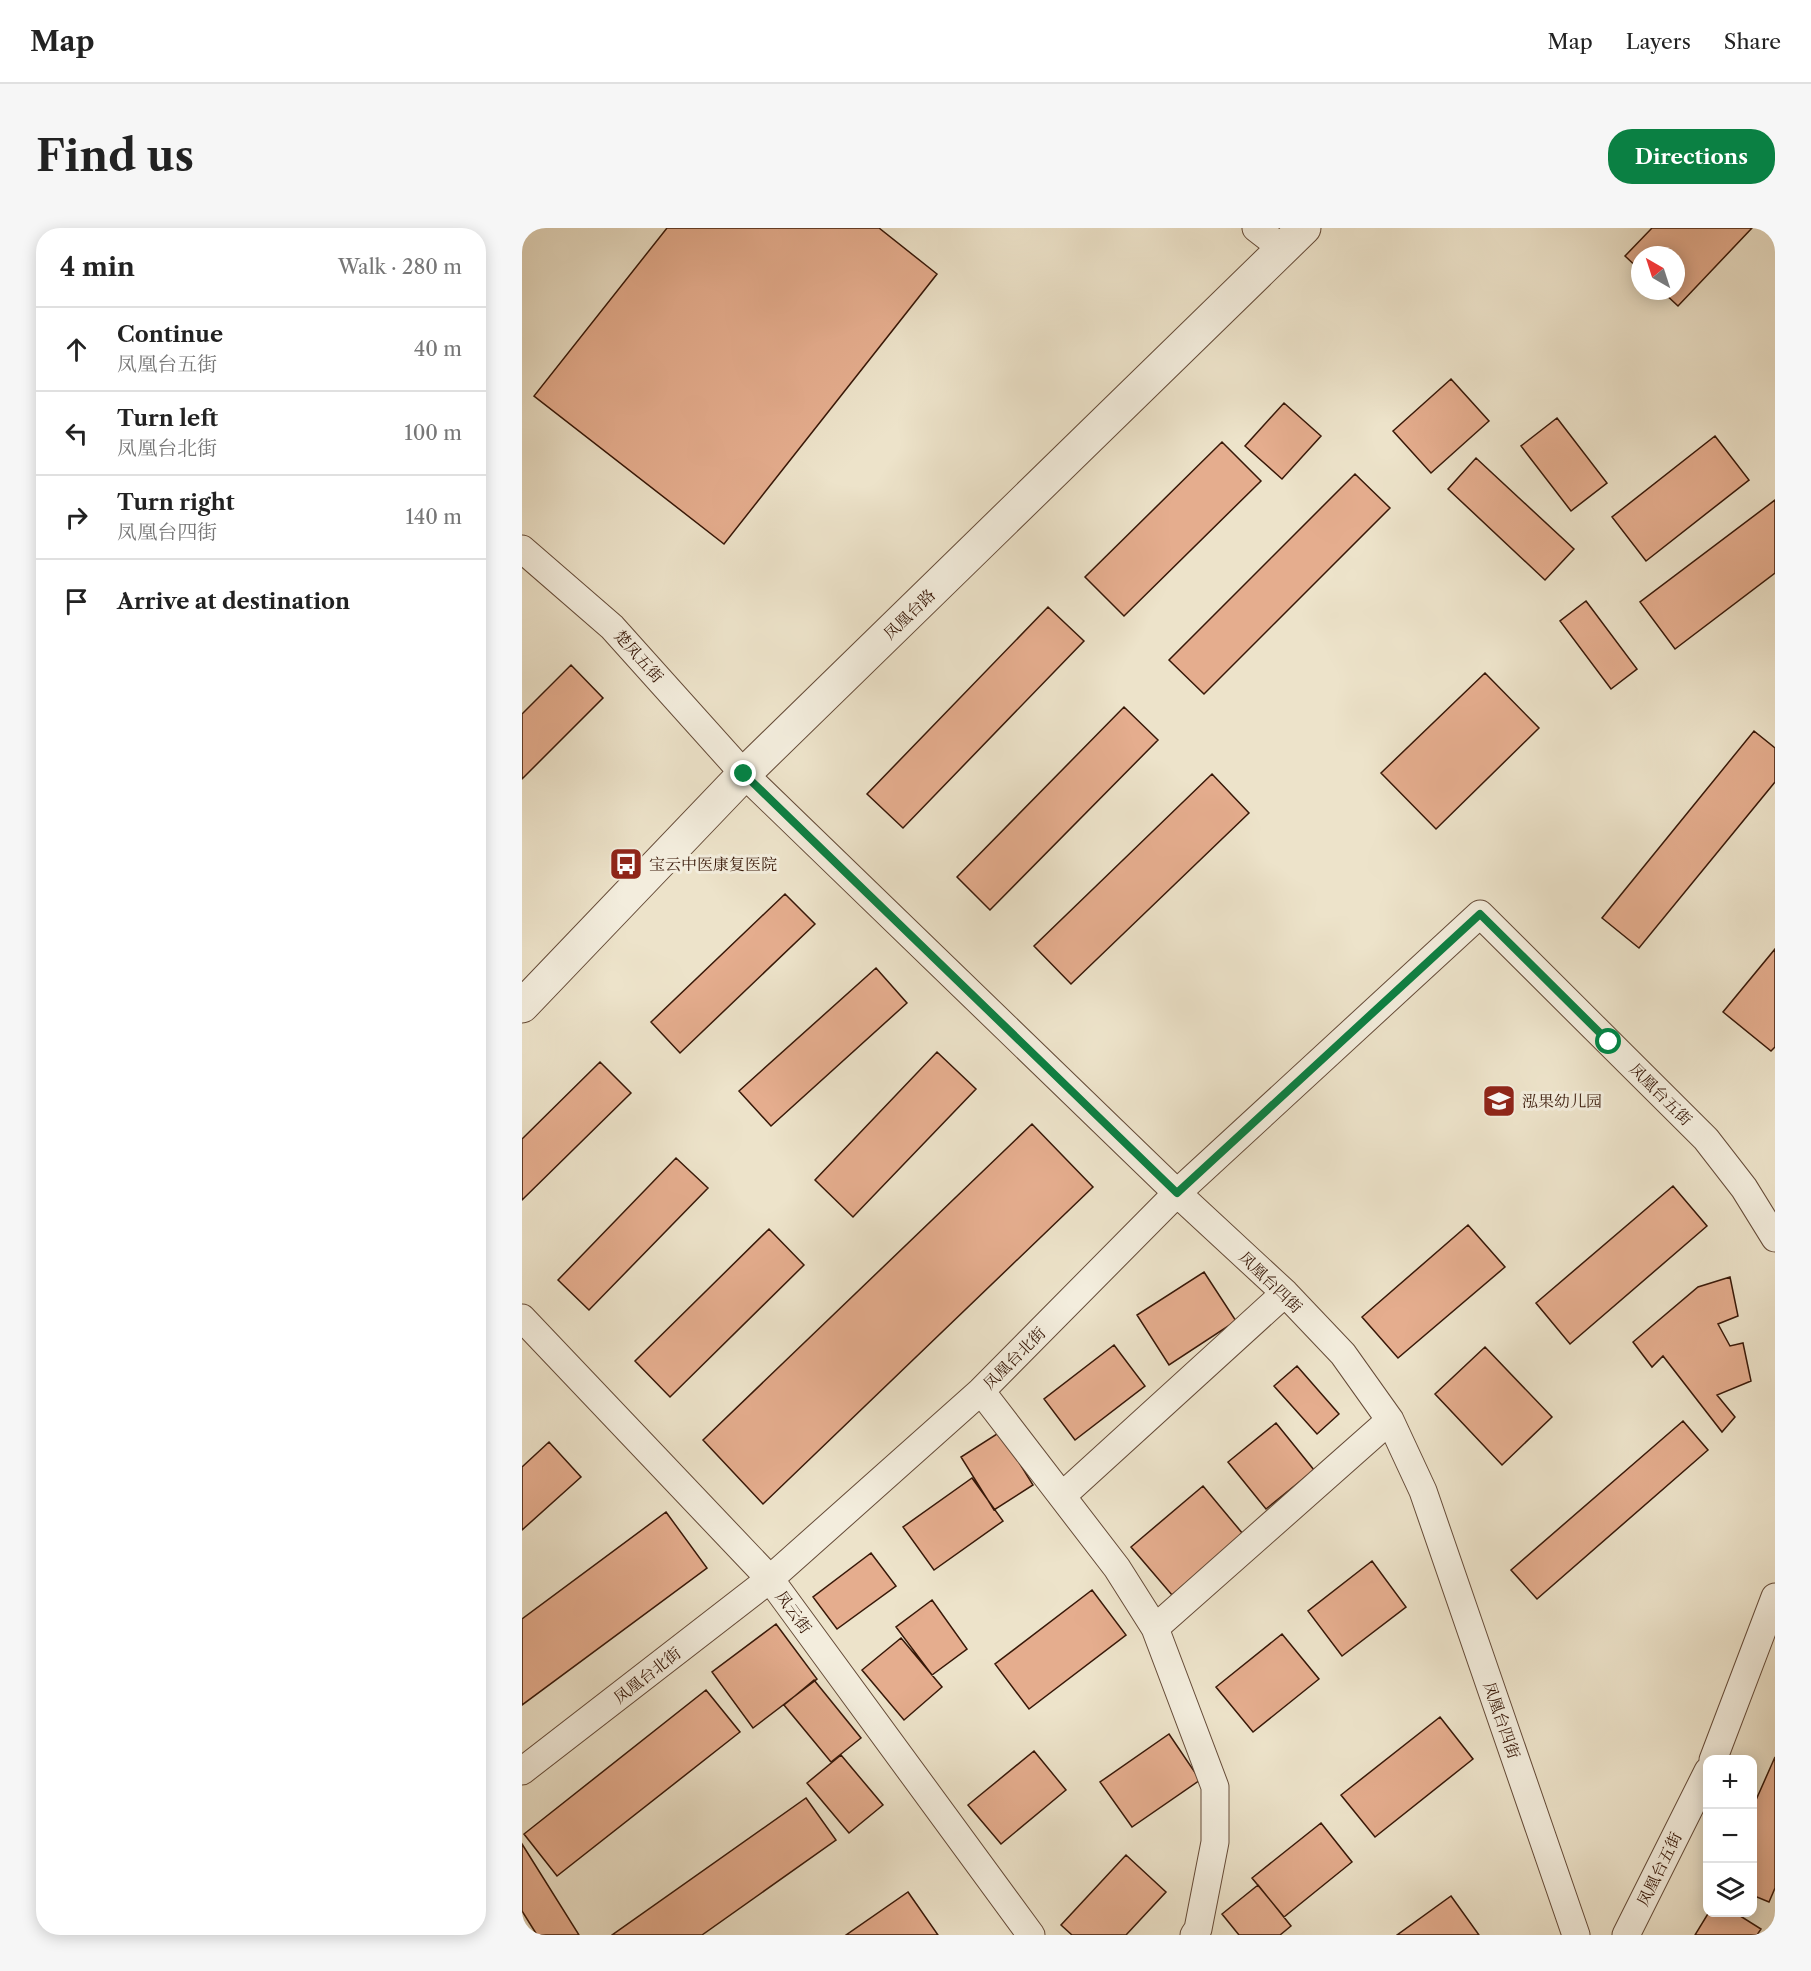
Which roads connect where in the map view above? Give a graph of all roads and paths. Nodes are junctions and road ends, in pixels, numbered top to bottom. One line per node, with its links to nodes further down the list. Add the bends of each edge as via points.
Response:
1 (1256, 228): 2 (street)
2 (1294, 238): 4 (street, 凤凰台路)
3 (522, 549): 4 (street, 楚凤五街, via 612,627)
4 (744, 774): 6 (street, 凤凰台路); 7 (street, 凤凰台四街)
5 (1480, 914): 7 (street, 凤凰台北街); 8 (street, 凤凰台五街, via 1706,1139 1744,1188)
6 (522, 1006)
7 (1177, 1193): 9 (street, 凤凰台四街); 11 (street, 凤凰台北街)
8 (1775, 1238)
9 (1285, 1293): 12 (street, 凤凰台四街, via 1343,1354); 13 (street)
10 (522, 1318): 14 (street, 凤云街)
11 (981, 1391): 13 (street); 14 (street, 凤凰台北街)
12 (1390, 1420): 16 (street); 22 (street, 凤凰台四街, via 1423,1491)
13 (1062, 1496): 16 (street, via 1118,1568)
14 (770, 1579): 18 (street, 凤凰台北街); 20 (street, 凤云街)
15 (1775, 1597): 17 (street)
16 (1155, 1628): 21 (street, via 1215,1786 1215,1842)
17 (1715, 1755)
18 (522, 1771)
19 (1703, 1779): 23 (street, 凤凰台五街)
20 (1031, 1935)
21 (1194, 1935)
22 (1576, 1935)
23 (1626, 1935)

